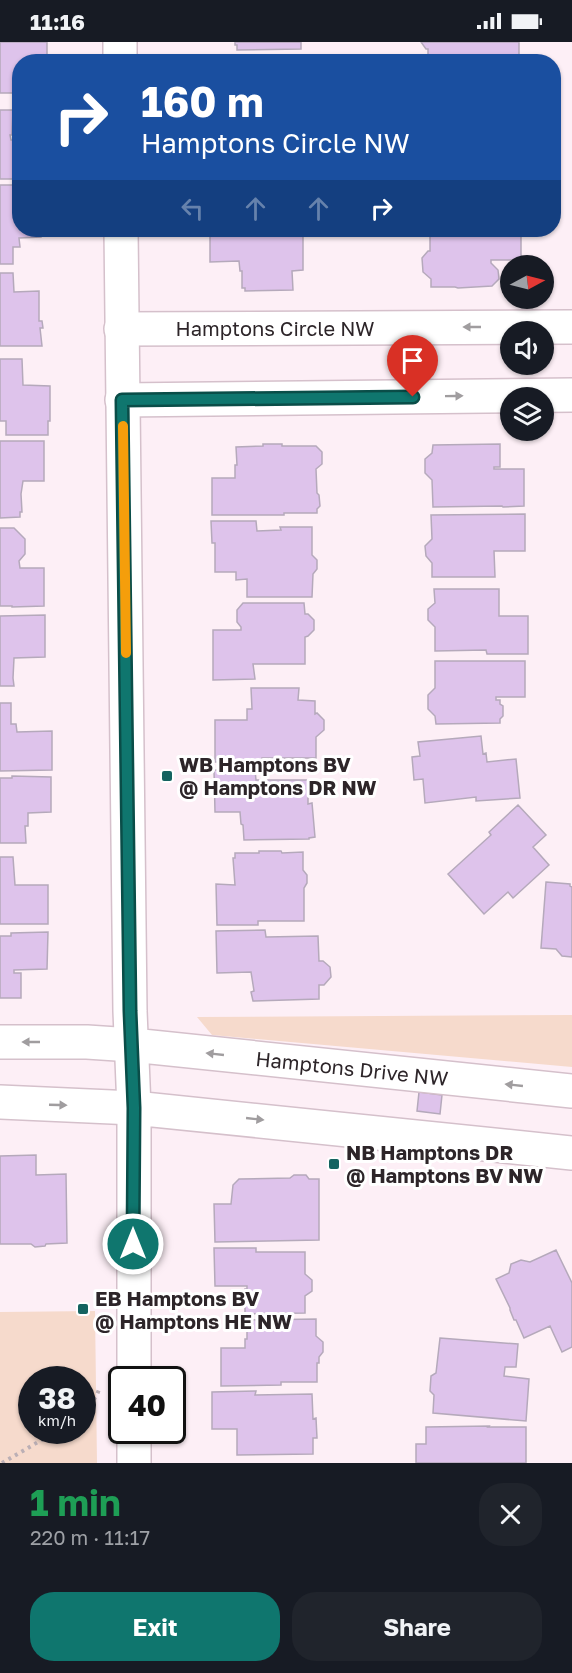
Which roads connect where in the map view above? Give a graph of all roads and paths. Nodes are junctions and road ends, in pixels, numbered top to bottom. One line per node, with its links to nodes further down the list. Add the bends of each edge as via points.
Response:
1 (121, 237): 3 (street)
2 (572, 327): 3 (street, Hamptons Circle NW, one-way to 3)
3 (121, 329): 5 (street)
4 (572, 395): 5 (street, one-way to 4)
5 (122, 400): 7 (street)
6 (0, 1042): 7 (street, Hamptons Drive NW, one-way to 6)
7 (132, 1045): 8 (street, Hamptons Drive NW, one-way to 7); 10 (street)
8 (572, 1091)
9 (0, 1102): 10 (street, one-way to 10)
10 (134, 1108): 11 (street, one-way to 11); 12 (street)
11 (572, 1153)
12 (134, 1366)
13 (102, 1381): 14 (path)
14 (96, 1397)
15 (35, 1444): 17 (path)
16 (134, 1444): 18 (street)
17 (2, 1463)
18 (134, 1463)

